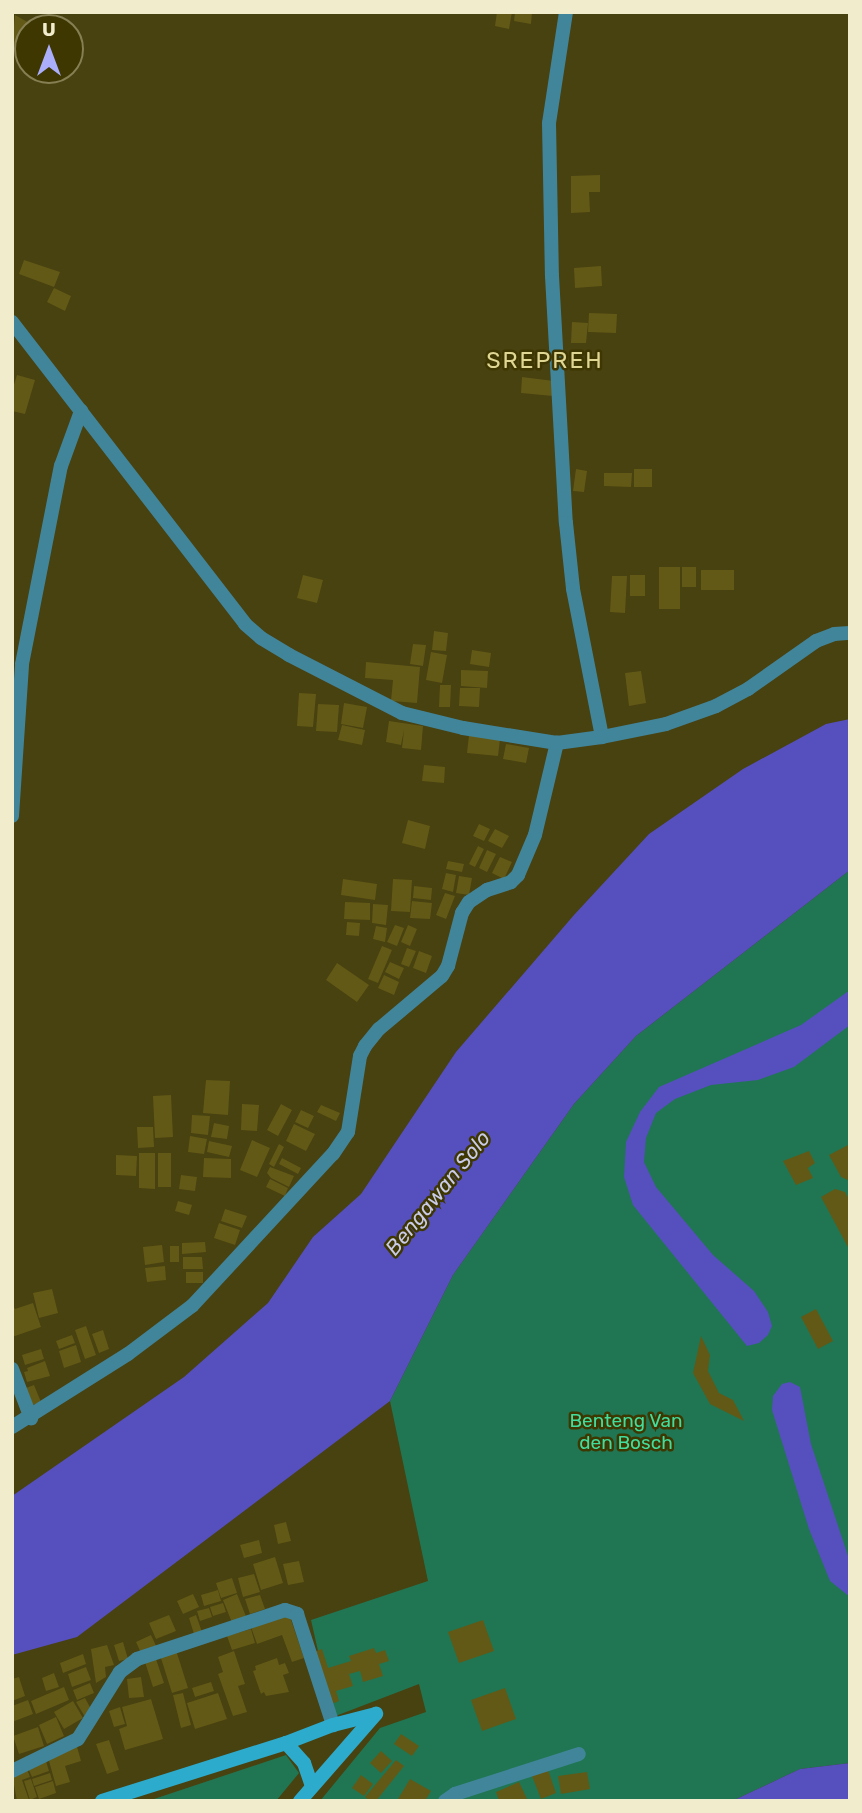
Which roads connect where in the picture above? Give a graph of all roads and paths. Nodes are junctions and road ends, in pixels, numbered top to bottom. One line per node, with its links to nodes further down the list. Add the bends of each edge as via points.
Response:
1 (566, 12): 5 (street, via 550,123 552,276 573,589)
2 (12, 322): 3 (street)
3 (80, 411): 6 (street, via 245,624 261,638 402,713); 7 (street, via 61,466 22,664)
4 (850, 633): 5 (street, via 824,637 716,706 666,724)
5 (602, 737): 6 (street)
6 (557, 743): 9 (street, via 535,835 518,875 469,902 442,976 365,1046 348,1132 333,1154 192,1306)
7 (12, 816)
8 (12, 1369): 9 (street)
9 (31, 1418): 10 (street)
10 (12, 1427)
11 (332, 1725): 12 (street); 14 (street, via 297,1614 285,1610 136,1660 120,1672 78,1739); 15 (street, via 376,1714)
12 (286, 1743): 15 (street, via 304,1763); 16 (street)
13 (579, 1754): 18 (street)
14 (12, 1771)
15 (312, 1787): 17 (street)
16 (102, 1801)
17 (300, 1801)
18 (445, 1801)

